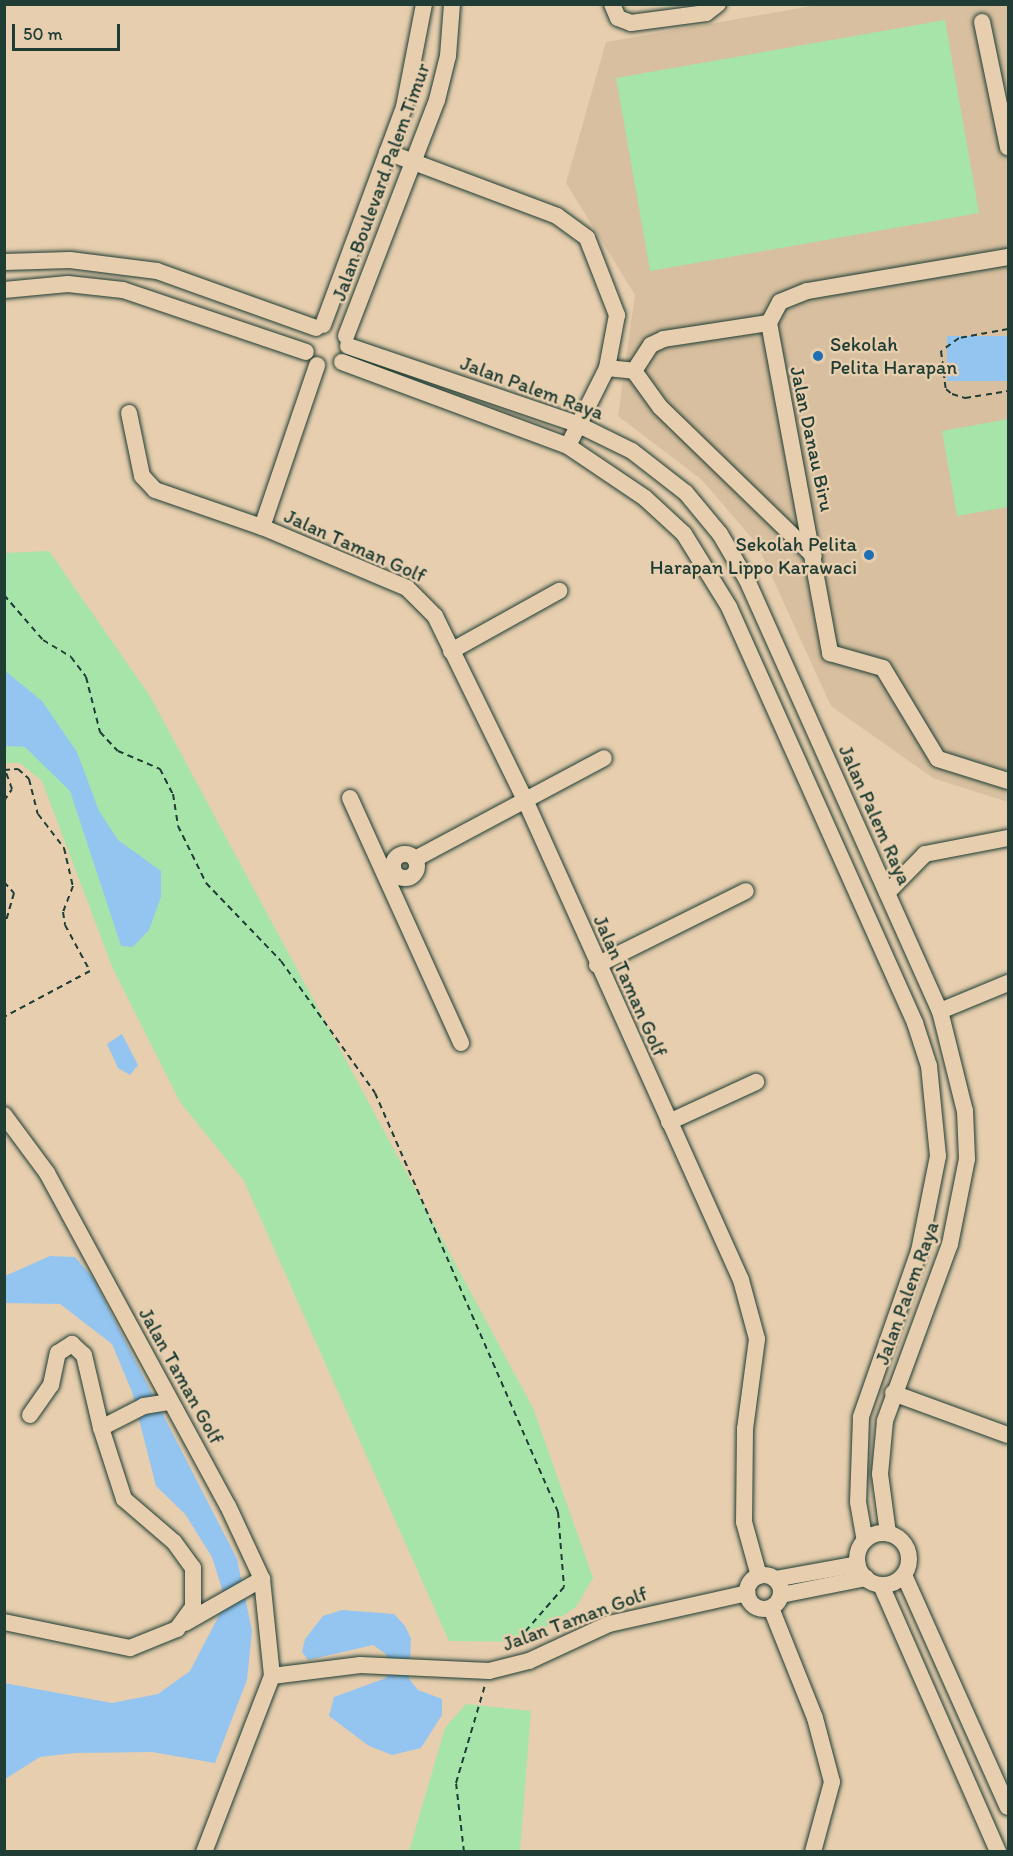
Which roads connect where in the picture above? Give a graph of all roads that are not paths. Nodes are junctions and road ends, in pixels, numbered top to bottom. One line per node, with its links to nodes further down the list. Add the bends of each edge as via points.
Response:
1 (424, 4): 7 (street, Jalan Boulevard Palem Timur, via 418,51)
2 (452, 4): 8 (street, Jalan Boulevard Palem Timur, via 448,56)
3 (612, 4): 4 (street, via 618,18 631,23 706,13)
4 (718, 4)
5 (982, 22): 6 (street)
6 (1008, 147)
7 (387, 152): 8 (street); 13 (street, Jalan Boulevard Palem Timur)
8 (414, 162): 14 (street, Jalan Boulevard Palem Timur); 18 (street, via 580,228 617,315)
9 (1008, 257): 12 (street, via 807,291 780,302)
10 (4, 262): 13 (street, via 125,265)
11 (4, 290): 15 (street, via 68,284 123,290)
12 (769, 323): 19 (street, via 664,339 651,345); 24 (street, Jalan Danau Biru)
13 (320, 327): 14 (street, Jalan Palem Raya); 15 (street, Jalan Boulevard Palem Timur)
14 (347, 341): 16 (street, Jalan Boulevard Palem Timur); 21 (street, Jalan Palem Raya)
15 (306, 352): 17 (street)
16 (342, 362): 17 (street); 22 (street, Jalan Palem Raya)
17 (317, 365): 23 (street, Jalan Taman Golf)
18 (607, 368): 19 (street); 21 (street)
19 (633, 371): 24 (street, via 660,407)
20 (129, 412): 23 (street, Jalan Taman Golf, via 138,464 148,485)
21 (577, 424): 22 (street); 34 (street, Jalan Palem Raya, via 632,451 686,493 720,534 747,580)
22 (568, 446): 49 (street, Jalan Palem Raya, via 645,498 684,534 710,569 910,1012 929,1066 937,1111 933,1193 861,1417 857,1464)
23 (262, 527): 26 (street, Jalan Taman Golf, via 419,595)
24 (814, 556): 28 (street, Jalan Danau Biru, via 830,653 873,662 892,676 920,738 938,759)
25 (559, 591): 26 (street)
26 (451, 651): 30 (street, Jalan Taman Golf)
27 (604, 758): 30 (street)
28 (1008, 781)
29 (350, 798): 32 (street)
30 (526, 802): 32 (street, via 416,860 407,854 397,857); 35 (street, Jalan Taman Golf)
31 (1008, 838): 34 (street, via 925,854)
32 (390, 874): 39 (street)
33 (746, 891): 35 (street)
34 (887, 892): 38 (street, Jalan Palem Raya)
35 (597, 964): 42 (street, Jalan Taman Golf)
36 (1008, 983): 38 (street)
37 (1008, 993): 38 (street)
38 (942, 1015): 43 (street, Jalan Palem Raya, via 965,1112 961,1201)
39 (461, 1043)
40 (756, 1082): 42 (street)
41 (4, 1115): 44 (street, Jalan Taman Golf, via 34,1149)
42 (669, 1122): 53 (street, Jalan Taman Golf, via 741,1280 757,1339 742,1485 744,1522)
43 (893, 1392): 47 (street); 48 (street, Jalan Palem Raya, via 880,1474)
44 (165, 1402): 46 (street); 52 (street, Jalan Taman Golf)
45 (30, 1415): 46 (street, via 51,1385 58,1353 72,1344 84,1355)
46 (105, 1424): 56 (street, via 124,1499 174,1542 193,1568 193,1607)
47 (1008, 1435)
48 (888, 1533): 49 (street); 50 (street, via 908,1549)
49 (865, 1540): 51 (street)
50 (904, 1575): 51 (street); 58 (street)
51 (868, 1576): 53 (street); 61 (street)
52 (257, 1582): 56 (street); 57 (street, Jalan Taman Golf)
53 (772, 1589): 54 (street); 54 (street, via 756,1606); 60 (street, Jalan Taman Golf, via 832,1782)
54 (748, 1593): 57 (street, Jalan Taman Golf, via 609,1624 529,1661 489,1671 360,1665)
55 (4, 1622): 56 (street, via 130,1648)
56 (177, 1629)
57 (272, 1676): 59 (street, Jalan Taman Golf)
58 (1008, 1807)
59 (204, 1851)
60 (813, 1851)
61 (998, 1851)

